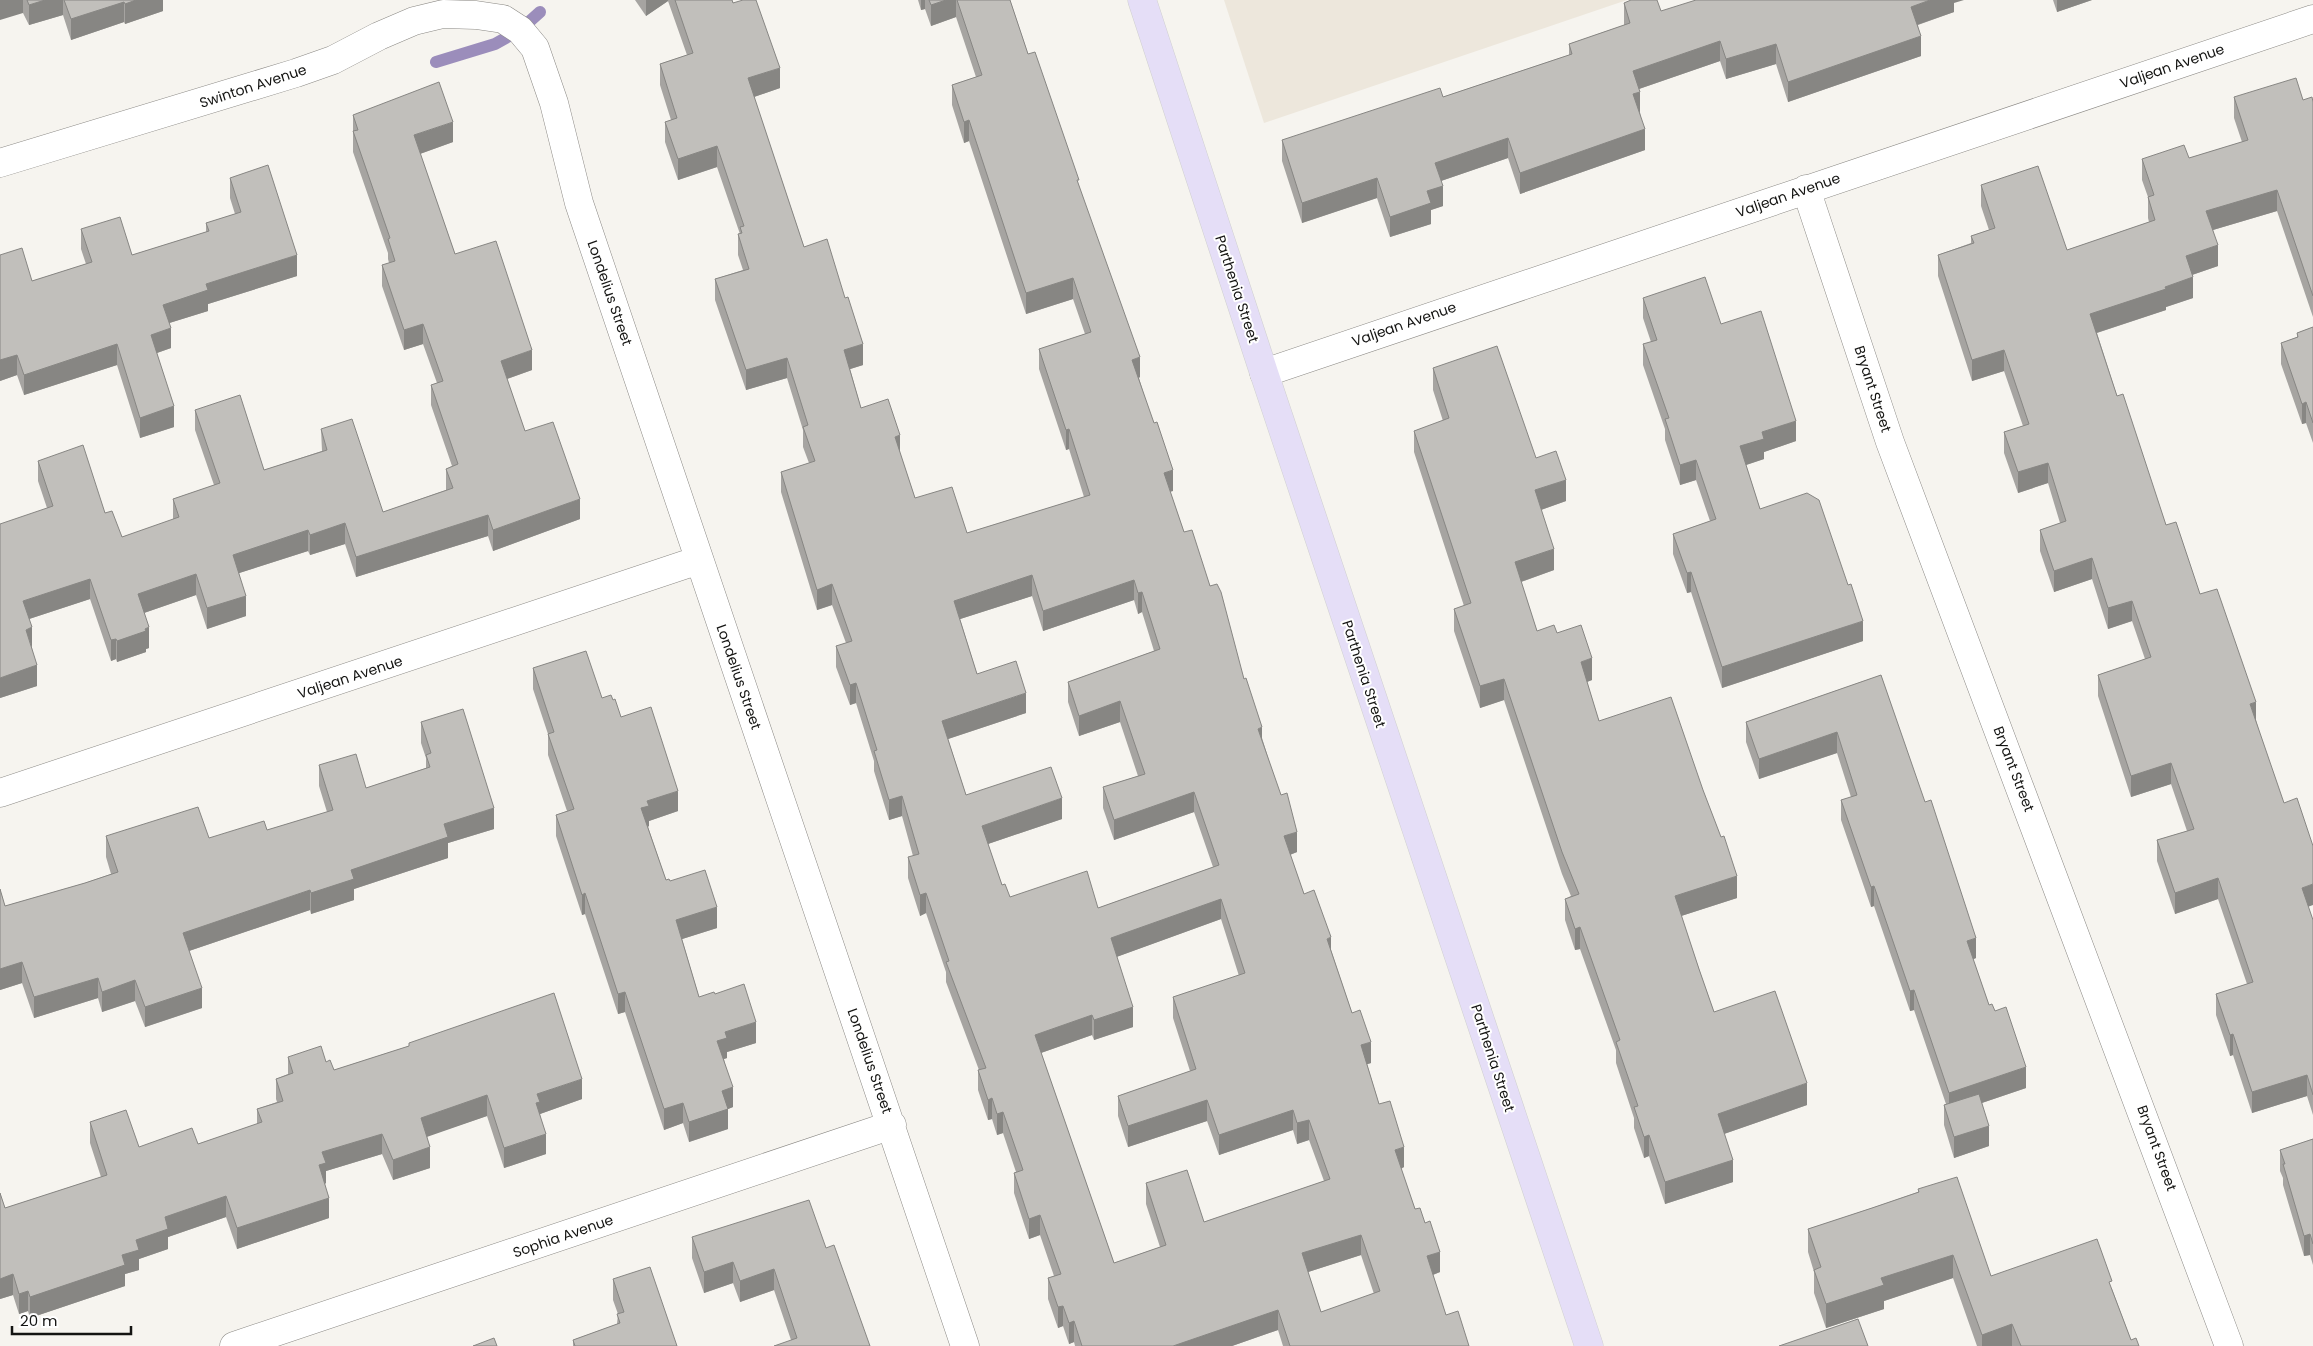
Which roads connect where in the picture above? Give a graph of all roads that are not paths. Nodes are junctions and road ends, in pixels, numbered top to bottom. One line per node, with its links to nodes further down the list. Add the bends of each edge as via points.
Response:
1 (1142, 0): 6 (main road, Parthenia Street)
2 (2313, 18): 5 (street, Valjean Avenue)
3 (503, 19): 4 (street, Swinton Avenue, via 444,14 414,22 305,70); 7 (street, Londelius Street, via 513,24 535,48 545,75 579,203)
4 (0, 163)
5 (1806, 189): 6 (street, Valjean Avenue); 13 (street, Bryant Street, via 1890,442)
6 (1264, 373): 12 (main road, Parthenia Street)
7 (700, 560): 8 (street, Valjean Avenue); 9 (street, Londelius Street)
8 (0, 793)
9 (892, 1125): 10 (street, Sophia Avenue); 11 (street, Londelius Street)
10 (234, 1346)
11 (965, 1346)
12 (1589, 1346)
13 (2230, 1346)

